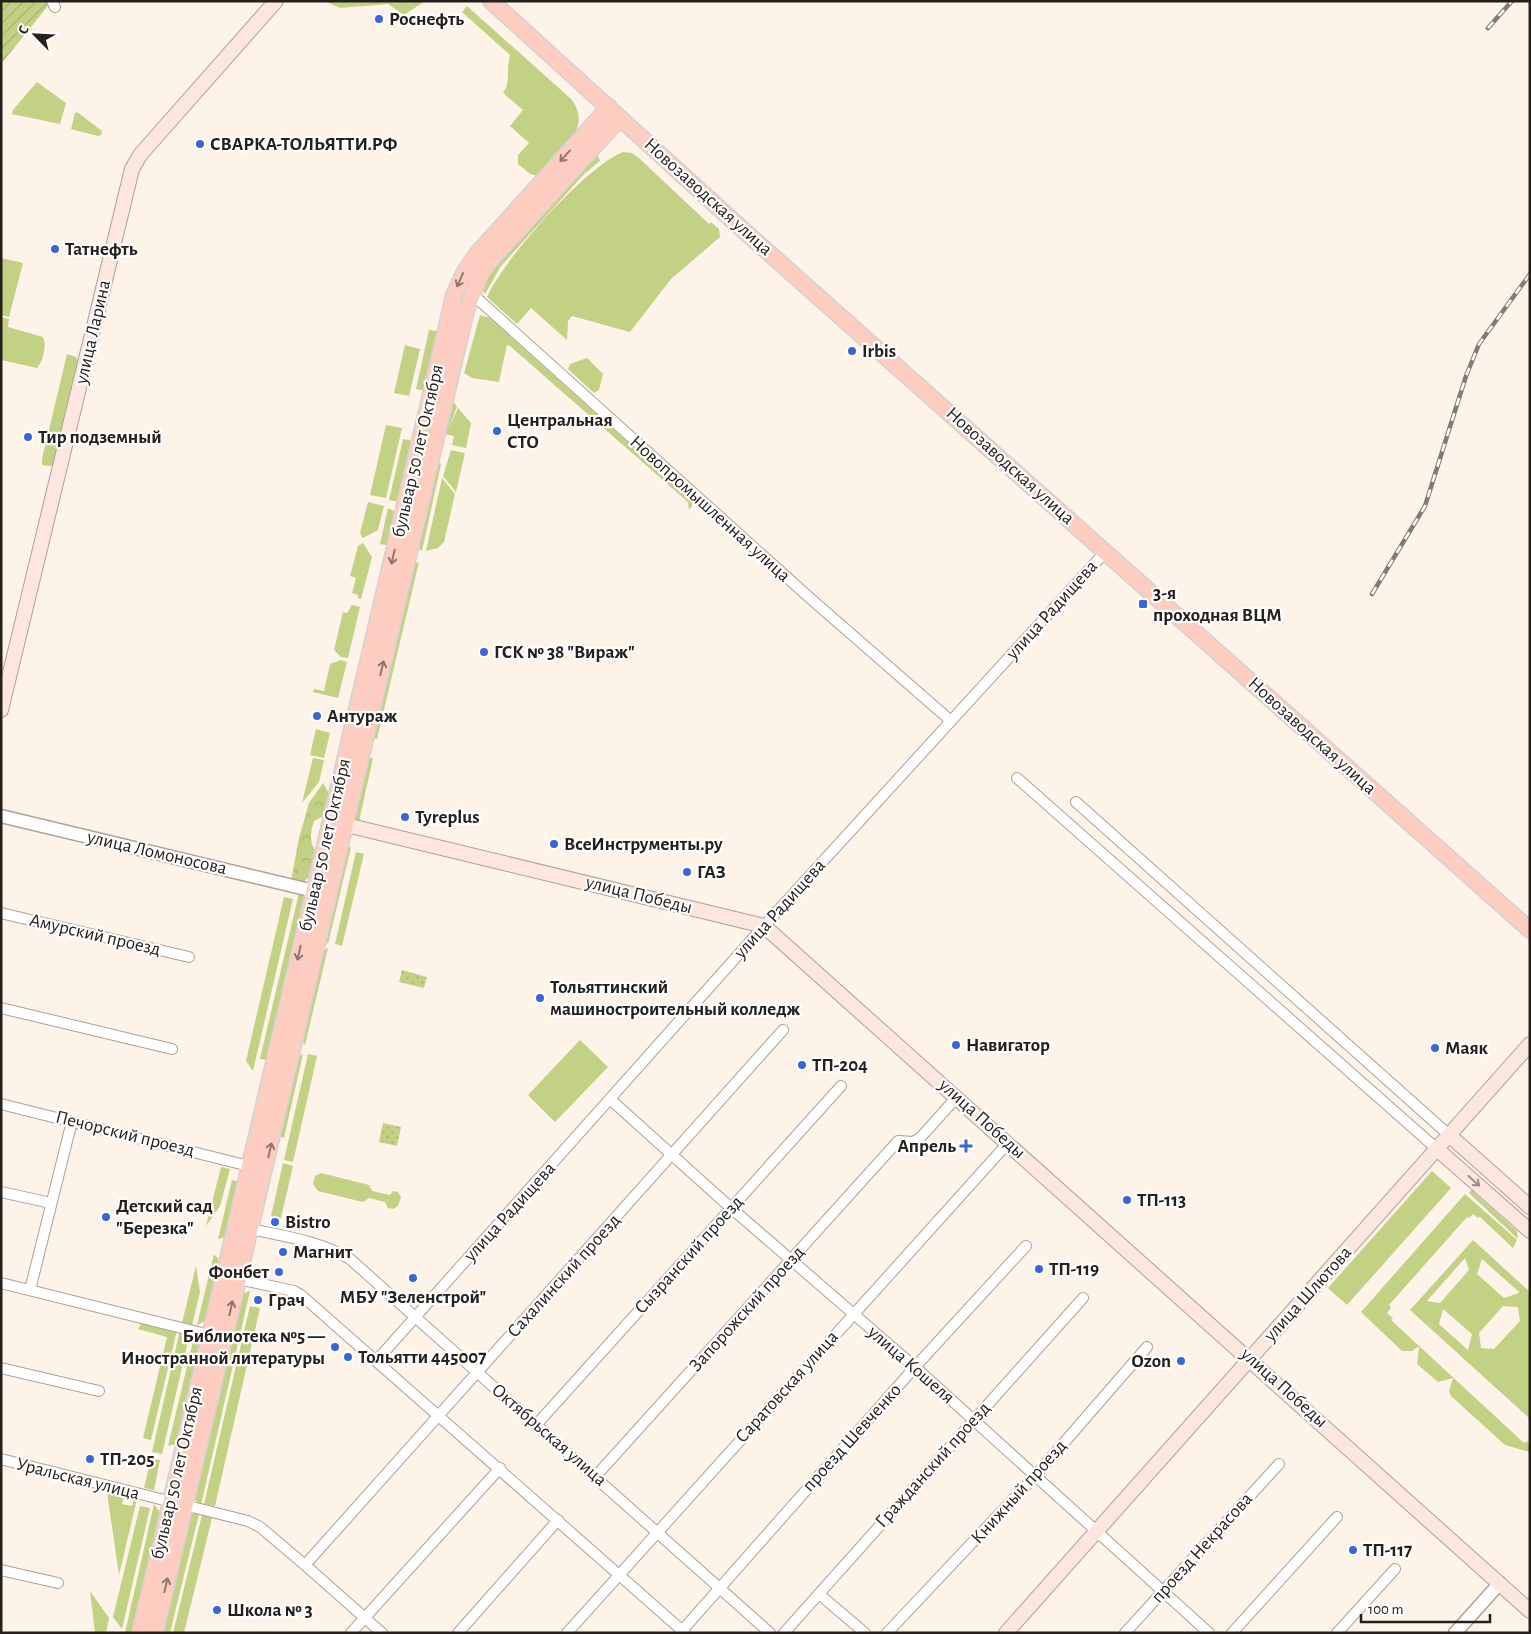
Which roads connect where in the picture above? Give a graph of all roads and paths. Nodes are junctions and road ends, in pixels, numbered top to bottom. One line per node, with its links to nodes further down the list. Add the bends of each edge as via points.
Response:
1 (276, 1): 9 (main road, улица Ларина, via 140,155 132,169)
2 (491, 1): 3 (main road, Новозаводская улица)
3 (609, 107): 4 (main road, Новозаводская улица); 5 (main road, бульвар 50 лет Октября)
4 (620, 118): 5 (main road, бульвар 50 лет Октября); 8 (main road, Новозаводская улица)
5 (584, 146): 6 (main road, бульвар 50 лет Октября, via 489,262); 7 (main road, бульвар 50 лет Октября, one-way to 7, via 486,243 464,273 454,295)
6 (472, 294): 7 (main road, бульвар 50 лет Октября); 10 (street, Новопромышленная улица, via 803,593)
7 (411, 510): 14 (main road, бульвар 50 лет Октября)
8 (1106, 551): 10 (street, улица Радищева); 18 (main road, Новозаводская улица)
9 (1, 710)
10 (951, 721): 17 (street, улица Радищева)
11 (1017, 778): 31 (street)
12 (1076, 802): 29 (street)
13 (1, 816): 15 (street, улица Ломоносова)
14 (338, 823): 15 (main road, бульвар 50 лет Октября); 17 (main road, улица Победы); 39 (main road, бульвар 50 лет Октября, one-way to 14)
15 (314, 891): 33 (main road, бульвар 50 лет Октября, one-way to 33)
16 (1, 913): 19 (street, Амурский проезд)
17 (764, 926): 25 (main road, улица Победы); 26 (street, улица Радищева)
18 (1530, 930)
19 (189, 957)
20 (1, 1008): 23 (street)
21 (783, 1030): 32 (street, Сахалинский проезд)
22 (1530, 1044): 29 (main road, улица Шлютова)
23 (172, 1049)
24 (840, 1086): 37 (street, Сызранский проезд)
25 (957, 1097): 30 (main road, улица Победы); 42 (street, Запорожский проезд, via 920,1138 913,1142 898,1141)
26 (610, 1100): 32 (street, улица Кошеля); 48 (street, улица Радищева)
27 (1, 1104): 28 (street, Печорский проезд)
28 (72, 1121): 33 (street, Печорский проезд); 35 (street)
29 (1449, 1135): 31 (main road, улица Шлютова); 36 (main road)
30 (1008, 1143): 47 (street, Саратовская улица); 51 (main road, улица Победы)
31 (1437, 1149): 40 (main road, one-way to 40); 51 (main road, улица Шлютова)
32 (672, 1155): 37 (street, улица Кошеля); 55 (street, Сахалинский проезд)
33 (249, 1166): 38 (main road, бульвар 50 лет Октября)
34 (1, 1192): 35 (street)
35 (51, 1204): 45 (street)
36 (1530, 1207)
37 (731, 1208): 42 (street, улица Кошеля); 59 (street, Сызранский проезд)
38 (235, 1226): 39 (street, Октябрьская улица); 43 (main road, бульвар 50 лет Октября)
39 (251, 1229): 43 (main road, бульвар 50 лет Октября); 48 (street, Октябрьская улица, via 332,1248 357,1265)
40 (1530, 1231)
41 (1026, 1246): 53 (street, проезд Шевченко)
42 (791, 1260): 47 (street, улица Кошеля); 64 (street, Запорожский проезд)
43 (231, 1277): 49 (main road, бульвар 50 лет Октября); 52 (street, via 301,1295); 65 (main road, бульвар 50 лет Октября, one-way to 43)
44 (1, 1283): 45 (street)
45 (30, 1290): 49 (street)
46 (1083, 1298): 58 (street, Гражданский проезд)
47 (853, 1315): 53 (street, улица Кошеля); 69 (street, Саратовская улица)
48 (416, 1317): 52 (street, улица Радищева); 55 (street, Октябрьская улица)
49 (210, 1335): 65 (main road, бульвар 50 лет Октября)
50 (1147, 1347): 63 (street, Книжный проезд)
51 (1251, 1359): 68 (main road, улица Шлютова); 75 (main road, улица Победы)
52 (377, 1360): 57 (street)
53 (915, 1367): 58 (street, улица Кошеля); 76 (street, проезд Шевченко)
54 (1, 1368): 56 (street)
55 (478, 1373): 57 (street, Сахалинский проезд); 59 (street, Октябрьская улица)
56 (99, 1391)
57 (440, 1416): 62 (street); 70 (street, Сахалинский проезд)
58 (973, 1420): 63 (street, улица Кошеля); 78 (street, Гражданский проезд)
59 (538, 1424): 64 (street, Октябрьская улица)
60 (1, 1460): 65 (street, Уральская улица)
61 (1279, 1464): 77 (street, проезд Некрасова)
62 (500, 1468): 67 (street); 80 (street)
63 (1036, 1475): 68 (street, улица Кошеля); 91 (street, Книжный проезд)
64 (596, 1477): 69 (street, Октябрьская улица)
65 (178, 1503): 70 (street, Уральская улица, via 248,1521 260,1527); 82 (main road, бульвар 50 лет Октября); 83 (main road, бульвар 50 лет Октября, one-way to 65)
66 (1337, 1517): 95 (street)
67 (558, 1520): 73 (street); 86 (street)
68 (1096, 1530): 77 (street, улица Кошеля); 92 (main road, улица Шлютова)
69 (656, 1531): 73 (street, Саратовская улица); 76 (street, Октябрьская улица)
70 (305, 1565): 80 (street, Уральская улица)
71 (1395, 1569): 96 (street)
72 (1, 1570): 74 (street)
73 (618, 1574): 81 (street); 87 (street, Саратовская улица)
74 (58, 1583)
75 (1500, 1583): 79 (main road, улица Победы); 97 (street)
76 (719, 1588): 81 (street, проезд Шевченко); 88 (street, Октябрьская улица)
77 (1163, 1591): 93 (street, проезд Некрасова); 94 (street, улица Кошеля)
78 (819, 1594): 89 (street, Гражданский проезд); 90 (street)
79 (1530, 1611)
80 (365, 1618): 84 (street); 85 (street, Уральская улица)
81 (682, 1632)
82 (140, 1633)
83 (155, 1633)
84 (351, 1633)
85 (382, 1633)
86 (458, 1633)
87 (567, 1633)
88 (770, 1633)
89 (784, 1633)
90 (865, 1633)
91 (887, 1633)
92 (1006, 1633)
93 (1125, 1633)
94 (1209, 1633)
95 (1232, 1633)
96 (1337, 1633)
97 (1455, 1633)

